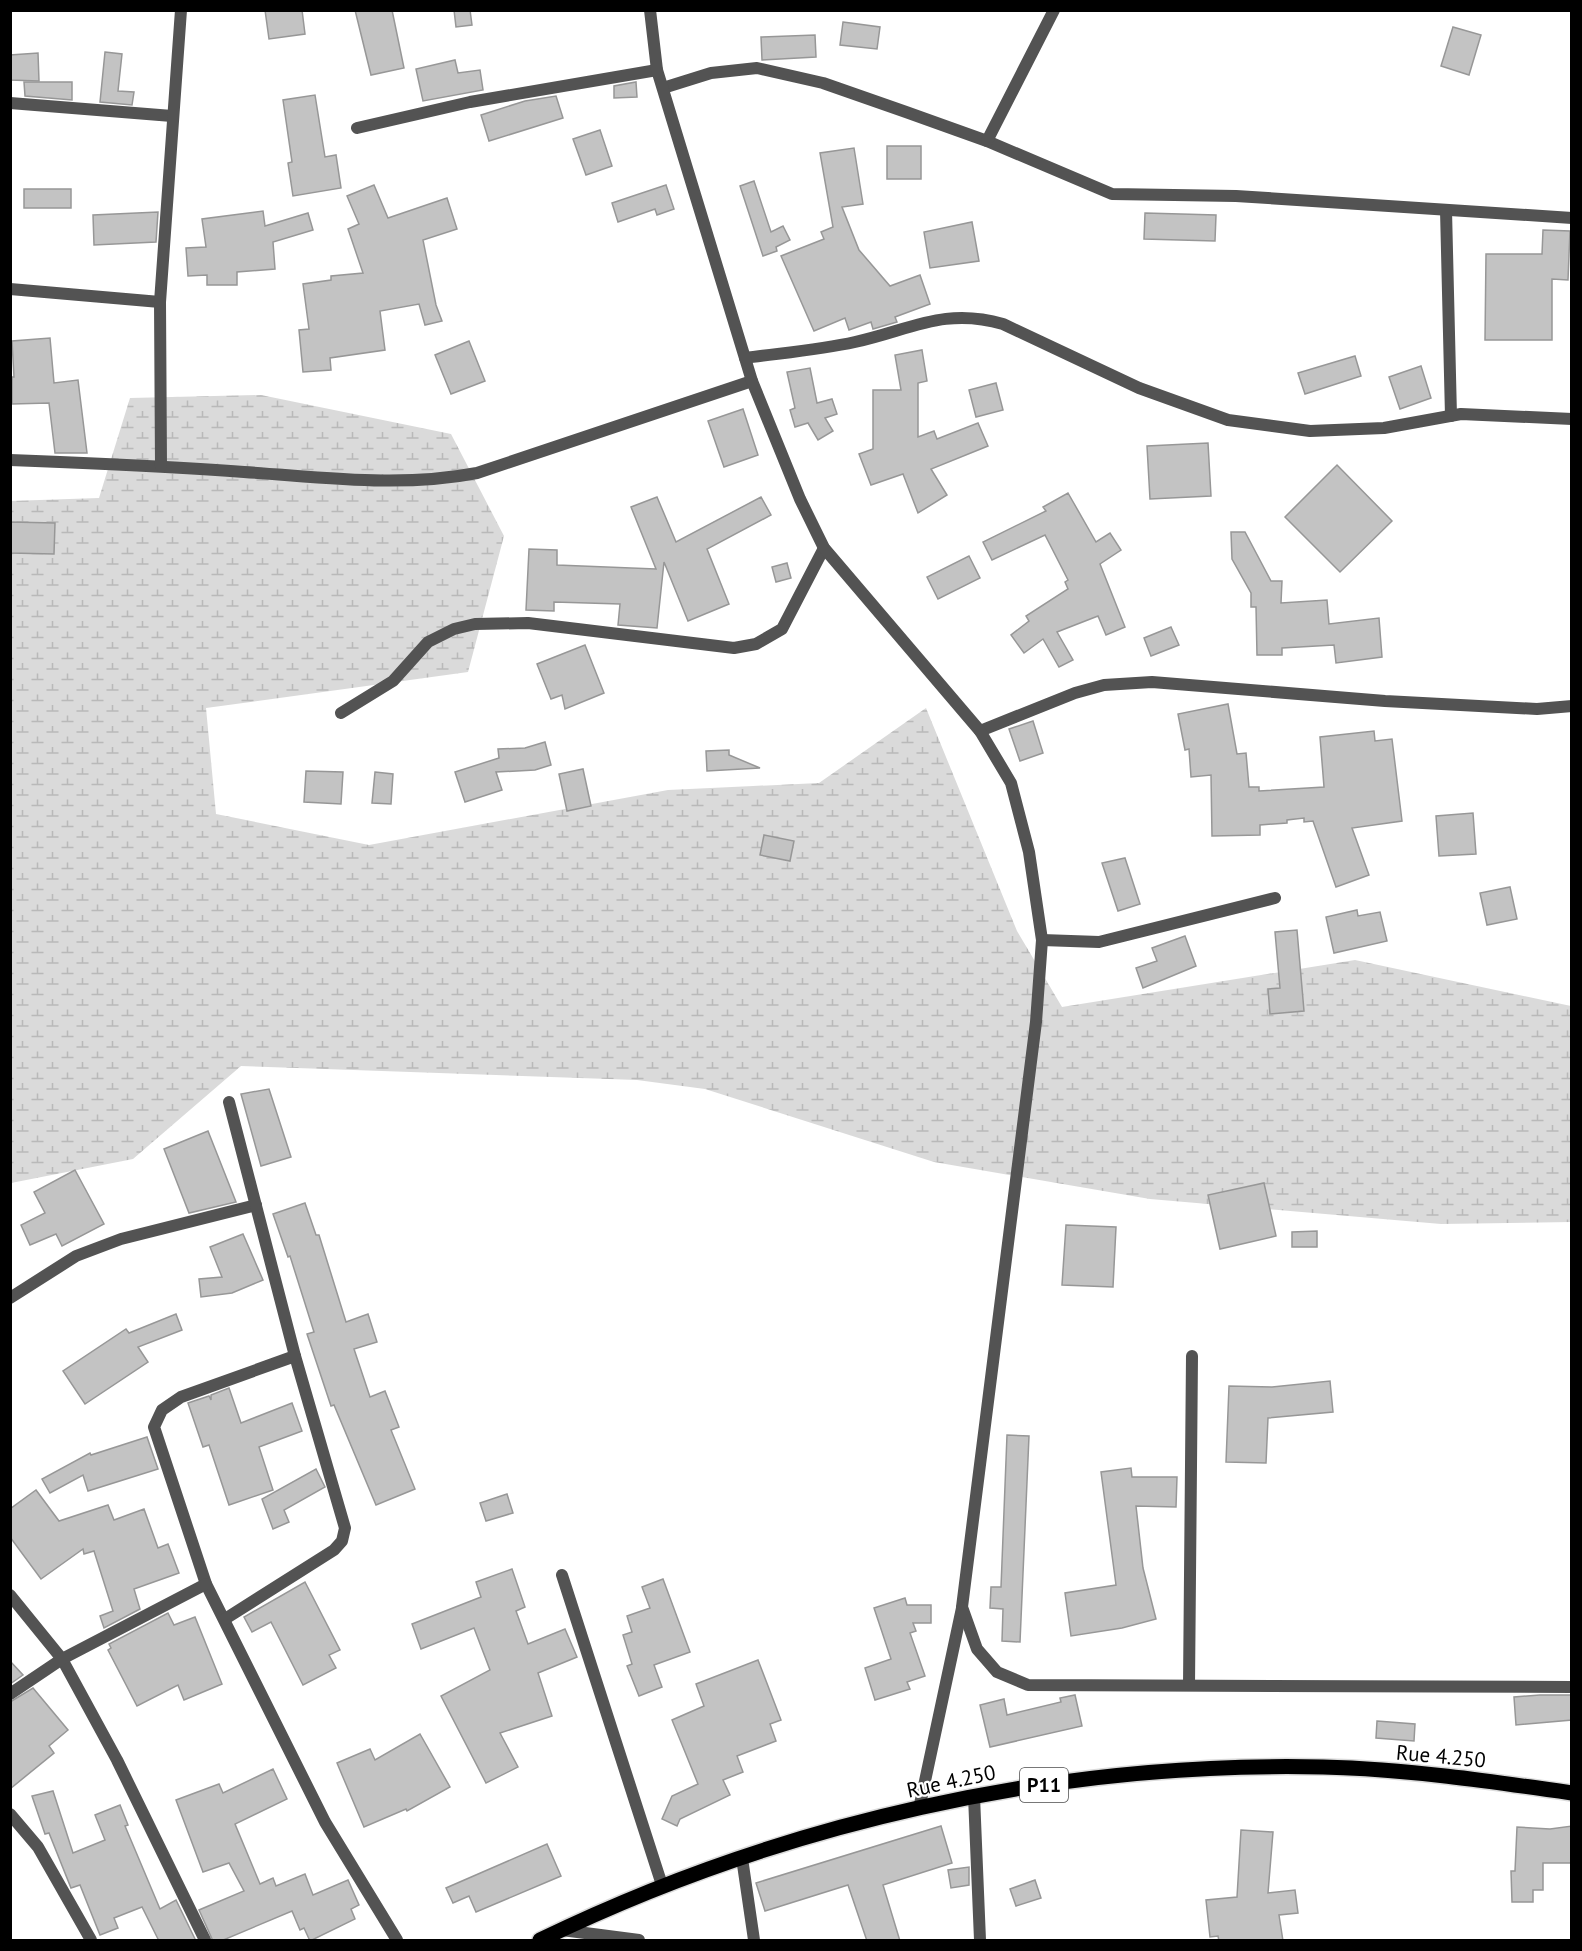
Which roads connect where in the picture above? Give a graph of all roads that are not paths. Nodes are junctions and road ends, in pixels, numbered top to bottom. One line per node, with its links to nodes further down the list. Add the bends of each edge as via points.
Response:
1 (181, 10): 7 (street)
2 (650, 10): 4 (street)
3 (1054, 10): 9 (street)
4 (657, 69): 5 (street); 8 (street, via 470,102)
5 (663, 88): 9 (street, via 711,73 757,68 823,83); 14 (street)
6 (10, 103): 7 (street)
7 (172, 116): 13 (street)
8 (357, 128)
9 (987, 141): 10 (street, via 1112,194 1236,196)
10 (1446, 210): 11 (street); 16 (street)
11 (1572, 218)
12 (10, 289): 13 (street)
13 (160, 302): 19 (street)
14 (745, 358): 15 (street); 16 (street, via 854,342 946,317 981,317 1139,388 1228,420 1310,431 1384,428)
15 (752, 381): 19 (street, via 477,473 437,481 390,482); 20 (street, via 800,500)
16 (1451, 416): 17 (street)
17 (1572, 418)
18 (10, 460): 19 (street)
19 (161, 466)
20 (824, 548): 22 (street, via 782,628 756,644 734,648 528,623 475,624 428,642 393,681); 23 (street)
21 (1572, 706): 23 (street, via 1538,709 1386,701 1152,682 1104,685 1075,693)
22 (341, 713)
23 (980, 731): 25 (street, via 1011,783 1029,852)
24 (1275, 898): 25 (street, via 1100,942)
25 (1042, 940): 34 (street, via 1036,1022)
26 (229, 1102): 27 (street)
27 (256, 1205): 28 (street, via 121,1239 76,1256); 29 (street)
28 (10, 1298)
29 (296, 1356): 32 (street, via 181,1397 162,1410 154,1427); 35 (street, via 345,1528 342,1541)
30 (1192, 1356): 37 (street)
31 (562, 1575): 45 (street)
32 (206, 1584): 35 (street); 36 (street)
33 (10, 1595): 36 (street)
34 (962, 1607): 37 (street, via 977,1649 997,1672 1028,1684); 42 (street)
35 (225, 1620): 49 (street, via 325,1822)
36 (62, 1659): 39 (street); 48 (street, via 117,1760)
37 (1189, 1685): 38 (street)
38 (1572, 1687)
39 (10, 1694)
40 (1572, 1792): 41 (main road, Rue 4.250 / P11, via 1460,1777 1323,1767 1180,1771)
41 (974, 1796): 42 (main road, Rue 4.250 / P11); 53 (street)
42 (919, 1809): 44 (main road, Rue 4.250 / P11)
43 (10, 1814): 47 (street, via 38,1847)
44 (742, 1858): 45 (main road, Rue 4.250 / P11); 52 (street)
45 (662, 1885): 46 (main road, Rue 4.250 / P11)
46 (562, 1930): 50 (main road, Rue 4.250 / P11); 51 (street)
47 (91, 1941)
48 (205, 1941)
49 (397, 1941)
50 (540, 1941)
51 (639, 1941)
52 (754, 1941)
53 (980, 1941)

